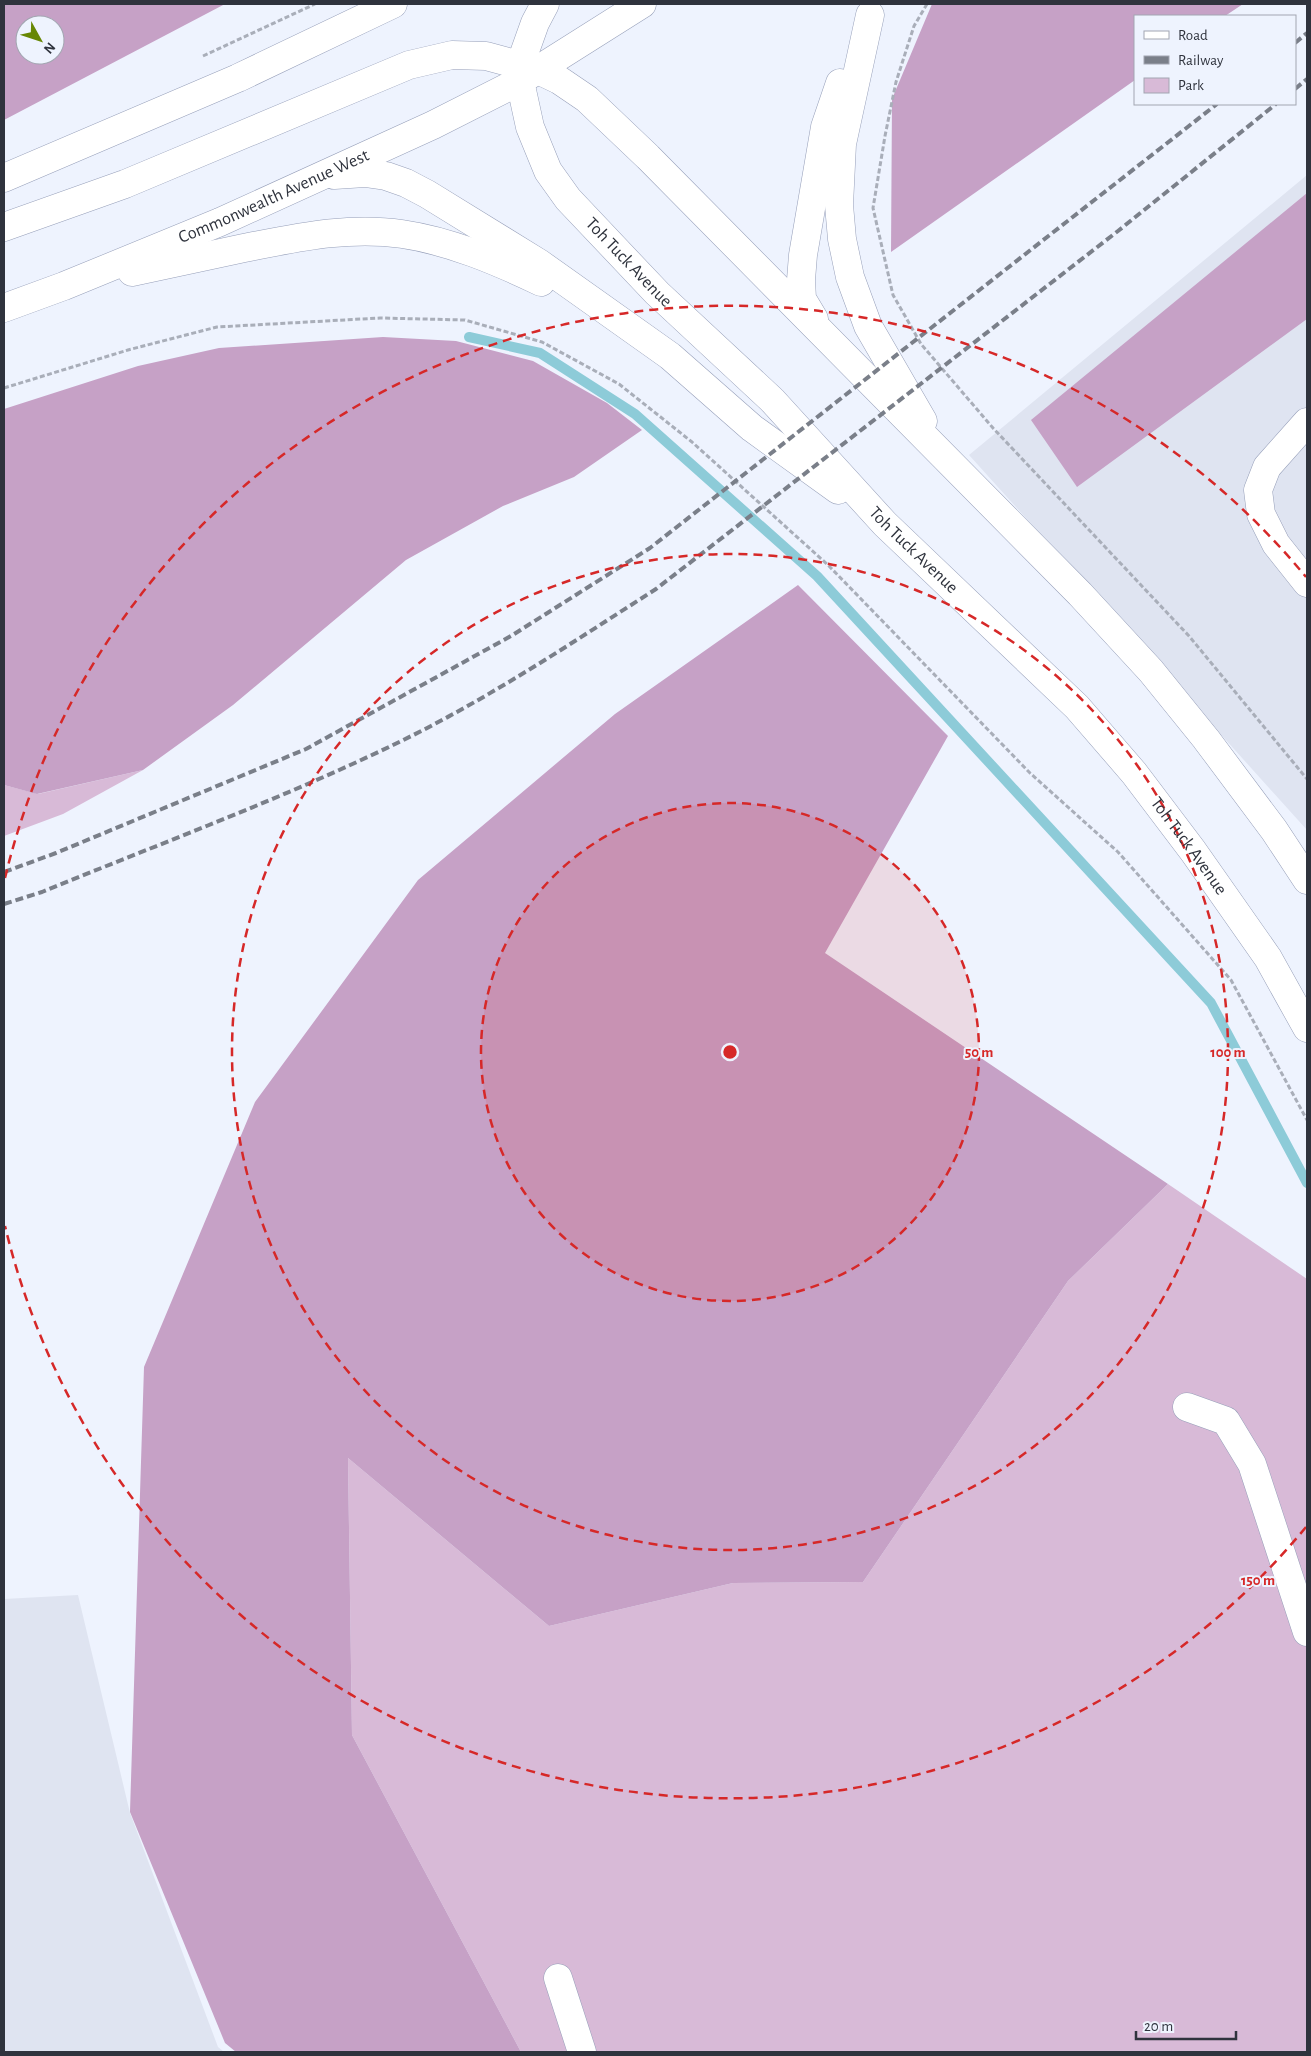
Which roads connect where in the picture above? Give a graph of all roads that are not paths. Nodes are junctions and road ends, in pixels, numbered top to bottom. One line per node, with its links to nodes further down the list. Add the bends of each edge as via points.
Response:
1 (393, 4): 7 (main road, via 238,78)
2 (545, 4): 5 (main road, via 535,23)
3 (642, 4): 5 (main road, Commonwealth Avenue West)
4 (873, 9): 12 (main road, via 825,127 802,255 802,298); 14 (main road, via 842,144 839,205 842,239 850,277 868,326)
5 (526, 72): 6 (main road, Commonwealth Avenue West, via 433,125); 8 (main road, via 486,56 452,55 409,65 125,184); 12 (main road, via 559,80 587,99); 15 (main road, Toh Tuck Avenue, via 530,126 548,171 568,199 657,293 772,400)
6 (323, 176): 9 (main road, Commonwealth Avenue West); 11 (main road, via 365,173 406,183 539,262)
7 (4, 178)
8 (4, 227)
9 (64, 286): 10 (main road, Commonwealth Avenue West); 11 (main road, via 312,234 355,231 402,234 502,263)
10 (4, 308)
11 (621, 320): 15 (main road, via 670,356 752,428)
12 (835, 346): 14 (main road)
13 (1307, 422): 16 (main road, via 1267,467 1258,490 1261,514 1276,544)
14 (943, 456): 17 (main road, via 1080,594 1151,671 1268,822)
15 (885, 524): 18 (main road, Toh Tuck Avenue, via 1077,707 1134,772 1268,958)
16 (1307, 583)
17 (1307, 880)
18 (1307, 1028)
19 (1187, 1407): 20 (main road, via 1226,1421 1252,1464)
20 (1307, 1632)
21 (558, 1978): 22 (main road)
22 (582, 2052)

